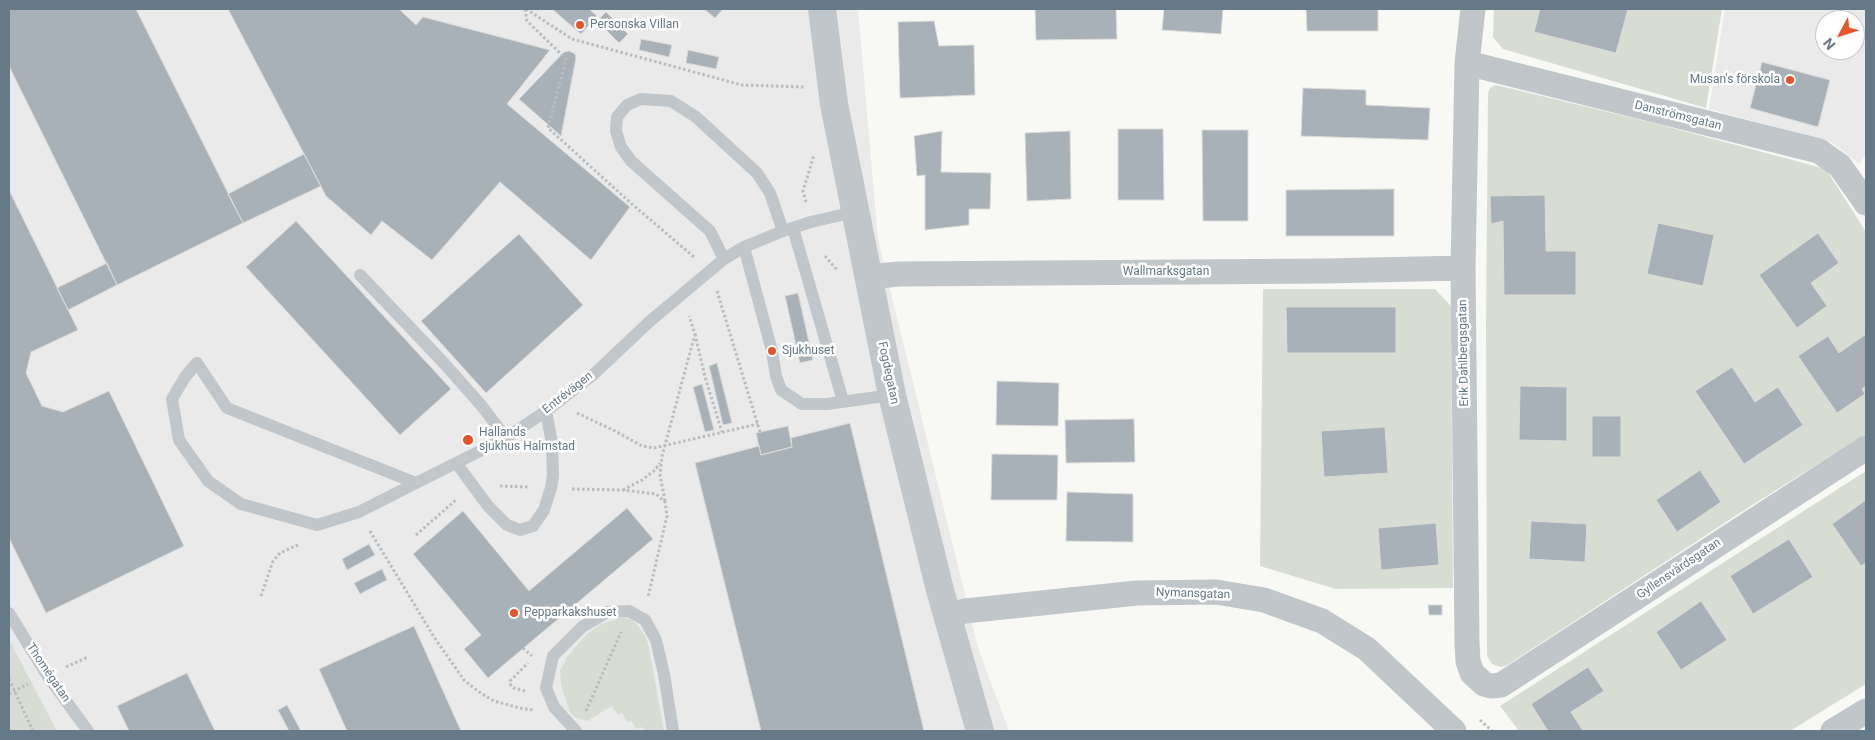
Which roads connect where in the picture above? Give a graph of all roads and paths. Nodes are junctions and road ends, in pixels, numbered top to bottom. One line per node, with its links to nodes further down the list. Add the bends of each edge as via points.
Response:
1 (525, 9): 4 (path, via 527,21); 6 (path, via 572,39 742,85)
2 (822, 9): 8 (street, Fogdegatan, via 834,104)
3 (1473, 9): 5 (street, Erik Dahlbergsgatan)
4 (547, 39)
5 (1467, 64): 7 (street, Danströmsgatan, via 1819,151 1840,166); 12 (street, Erik Dahlbergsgatan)
6 (808, 87)
7 (1866, 203)
8 (854, 212): 9 (lane, Entrévägen); 15 (street, Fogdegatan)
9 (788, 229): 10 (lane, Entrévägen); 11 (lane, via 757,173 696,117 671,101 641,99 626,105 618,117 616,131 621,147 631,161 710,231); 19 (lane)
10 (744, 247): 11 (lane, Entrévägen); 19 (lane, via 781,390 802,404)
11 (724, 259): 13 (lane, Entrévägen)
12 (1463, 268): 15 (street, Wallmarksgatan, via 898,274); 44 (street, Erik Dahlbergsgatan, via 1468,661 1472,673)
13 (710, 270): 20 (lane, Entrévägen, via 594,374); 22 (path)
14 (360, 275): 25 (lane, via 442,361)
15 (870, 278): 18 (street, Fogdegatan)
16 (686, 310): 17 (path)
17 (695, 334): 23 (path); 26 (path)
18 (892, 395): 19 (lane); 39 (street, Fogdegatan)
19 (843, 401)
20 (546, 411): 25 (lane, Entrévägen); 32 (lane, via 552,443)
21 (574, 411): 26 (path, via 642,446)
22 (758, 424): 23 (path); 24 (path)
23 (722, 432): 26 (path)
24 (760, 432)
25 (506, 438): 29 (lane, Entrévägen)
26 (665, 446): 28 (path)
27 (1866, 448): 44 (street, Gyllensvärdsgatan, via 1501,685)
28 (662, 456): 33 (path, via 655,470); 34 (path, via 660,475)
29 (457, 464): 30 (lane, Entrévägen); 31 (lane)
30 (416, 483): 35 (lane, Entrévägen); 35 (lane, Entrévägen, via 227,408 197,363 185,377 172,399 178,440 208,480 241,504 316,524)
31 (474, 487): 32 (path); 32 (lane, via 507,525 520,530 533,526 544,510); 36 (path)
32 (551, 488): 33 (path)
33 (623, 490): 34 (path, via 656,494)
34 (665, 502): 40 (path, via 668,516)
35 (359, 512): 45 (path, via 434,637 464,680 494,701 539,710)
36 (416, 535)
37 (629, 611): 40 (lane); 45 (lane, via 607,612 582,626 553,656 546,688); 51 (path)
38 (9, 613): 50 (lane, Thomégatan, via 47,675)
39 (948, 616): 48 (street, Nymansgatan, via 965,611 1137,593 1216,592 1264,600 1322,621 1367,649); 53 (street, Fogdegatan)
40 (645, 620): 52 (lane, via 656,640)
41 (523, 648): 42 (path)
42 (534, 658)
43 (9, 679): 49 (path)
44 (1490, 686)
45 (554, 707): 51 (lane)
46 (1866, 711): 55 (street)
47 (1476, 717): 54 (path)
48 (1440, 726)
49 (33, 731)
50 (88, 731)
51 (576, 731)
52 (673, 731)
53 (980, 731)
54 (1492, 731)
55 (1833, 731)

